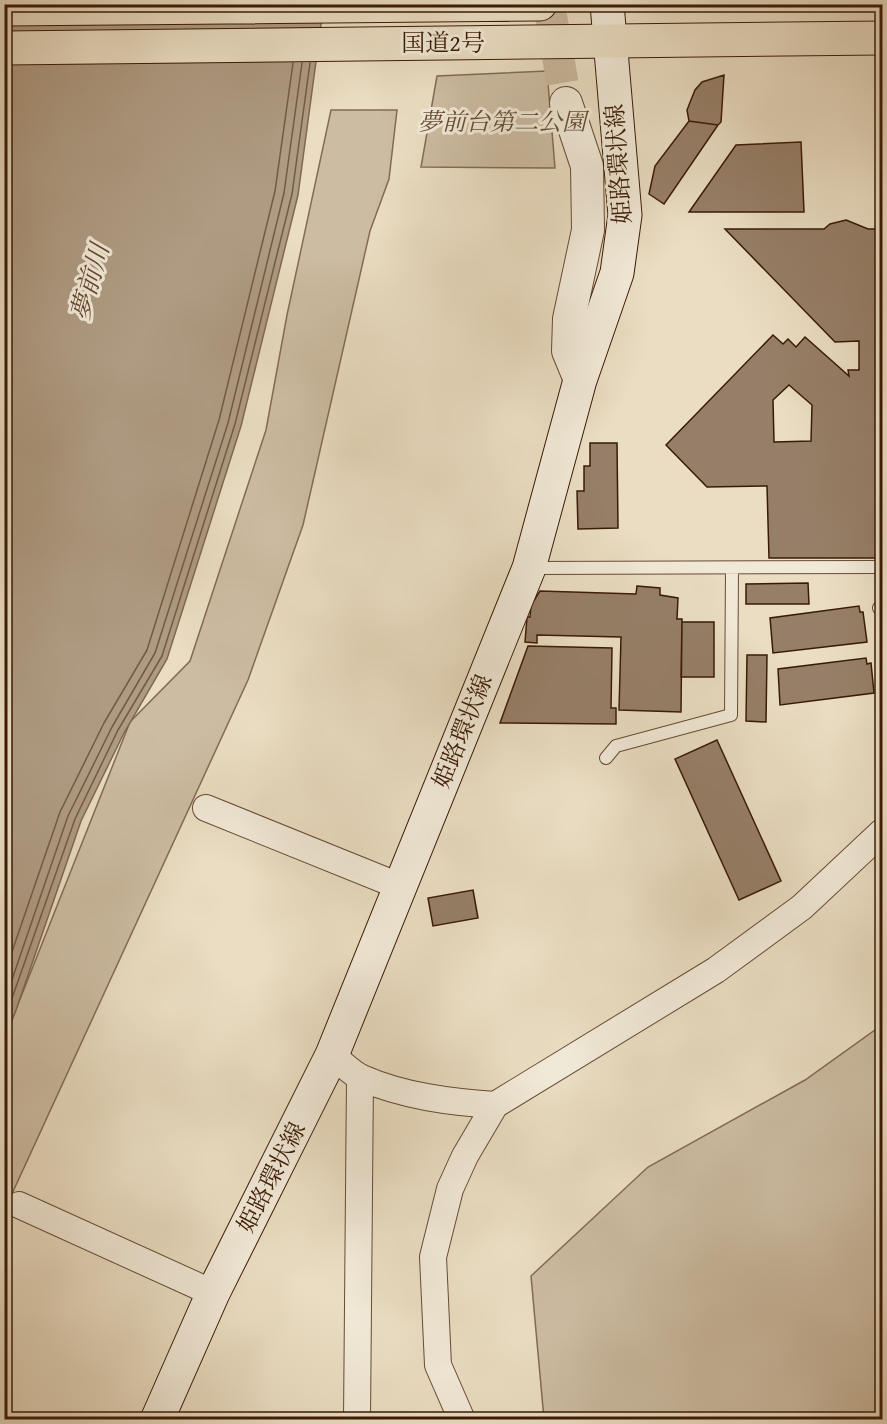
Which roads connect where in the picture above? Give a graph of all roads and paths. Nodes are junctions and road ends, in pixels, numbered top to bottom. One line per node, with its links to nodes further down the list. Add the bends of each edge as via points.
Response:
1 (540, 4): 3 (highway, 国道2号)
2 (607, 4): 6 (main road, 姫路環状線)
3 (406, 6): 4 (highway, 国道2号)
4 (4, 9)
5 (882, 38): 6 (highway, 国道2号)
6 (609, 42): 7 (highway, 国道2号); 9 (main road, 姫路環状線, via 625,215 617,273)
7 (4, 48)
8 (566, 103): 9 (street, via 586,166 588,230 568,340 568,351)
9 (580, 380): 11 (main road, 姫路環状線)
10 (882, 567): 12 (lane)
11 (529, 568): 12 (lane); 16 (main road, 姫路環状線)
12 (732, 569): 13 (lane, via 731,715 616,746)
13 (606, 758)
14 (206, 808): 16 (street)
15 (882, 832): 19 (street, via 802,907 716,970)
16 (399, 886): 17 (main road, 姫路環状線)
17 (332, 1055): 18 (street); 21 (main road, 姫路環状線)
18 (360, 1077): 19 (street, via 417,1096); 23 (street)
19 (495, 1105): 24 (street, via 450,1189 433,1257 438,1365)
20 (19, 1205): 21 (street)
21 (213, 1293): 22 (main road, 姫路環状線)
22 (157, 1419)
23 (357, 1419)
24 (462, 1419)

